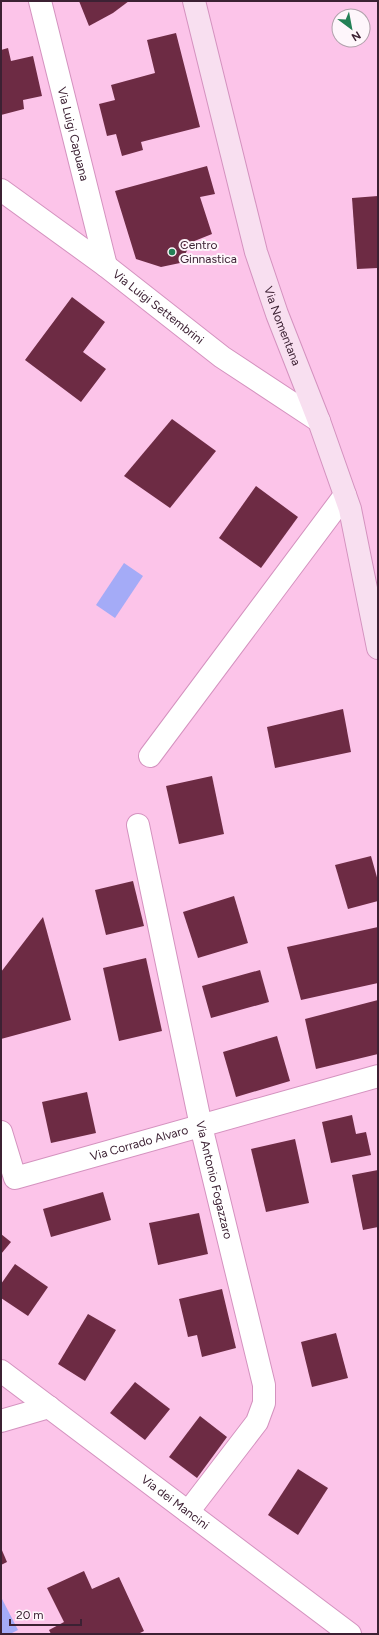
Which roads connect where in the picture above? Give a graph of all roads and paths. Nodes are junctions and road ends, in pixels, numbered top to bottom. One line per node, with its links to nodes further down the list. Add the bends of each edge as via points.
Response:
1 (40, 1): 4 (street, Via Luigi Capuana)
2 (194, 1): 5 (main road, Via Nomentana, via 256,252)
3 (1, 190): 4 (street, Via Luigi Settembrini)
4 (106, 266): 5 (street, Via Luigi Settembrini, via 222,357)
5 (319, 421): 6 (main road, Via Nomentana)
6 (345, 495): 7 (main road, Via Nomentana); 8 (street)
7 (378, 648)
8 (150, 756)
9 (138, 825): 11 (street, Via Antonio Fogazzaro)
10 (378, 1076): 11 (street, Via Corrado Alvaro)
11 (201, 1126): 12 (street, Via Corrado Alvaro, via 15,1178); 16 (street, Via Antonio Fogazzaro, via 264,1385 264,1396 260,1416 253,1429)
12 (1, 1132)
13 (1, 1371): 14 (street, Via dei Mancini)
14 (49, 1407): 15 (street); 16 (street, Via dei Mancini)
15 (1, 1421)
16 (188, 1512): 17 (street, Via dei Mancini)
17 (350, 1634)

